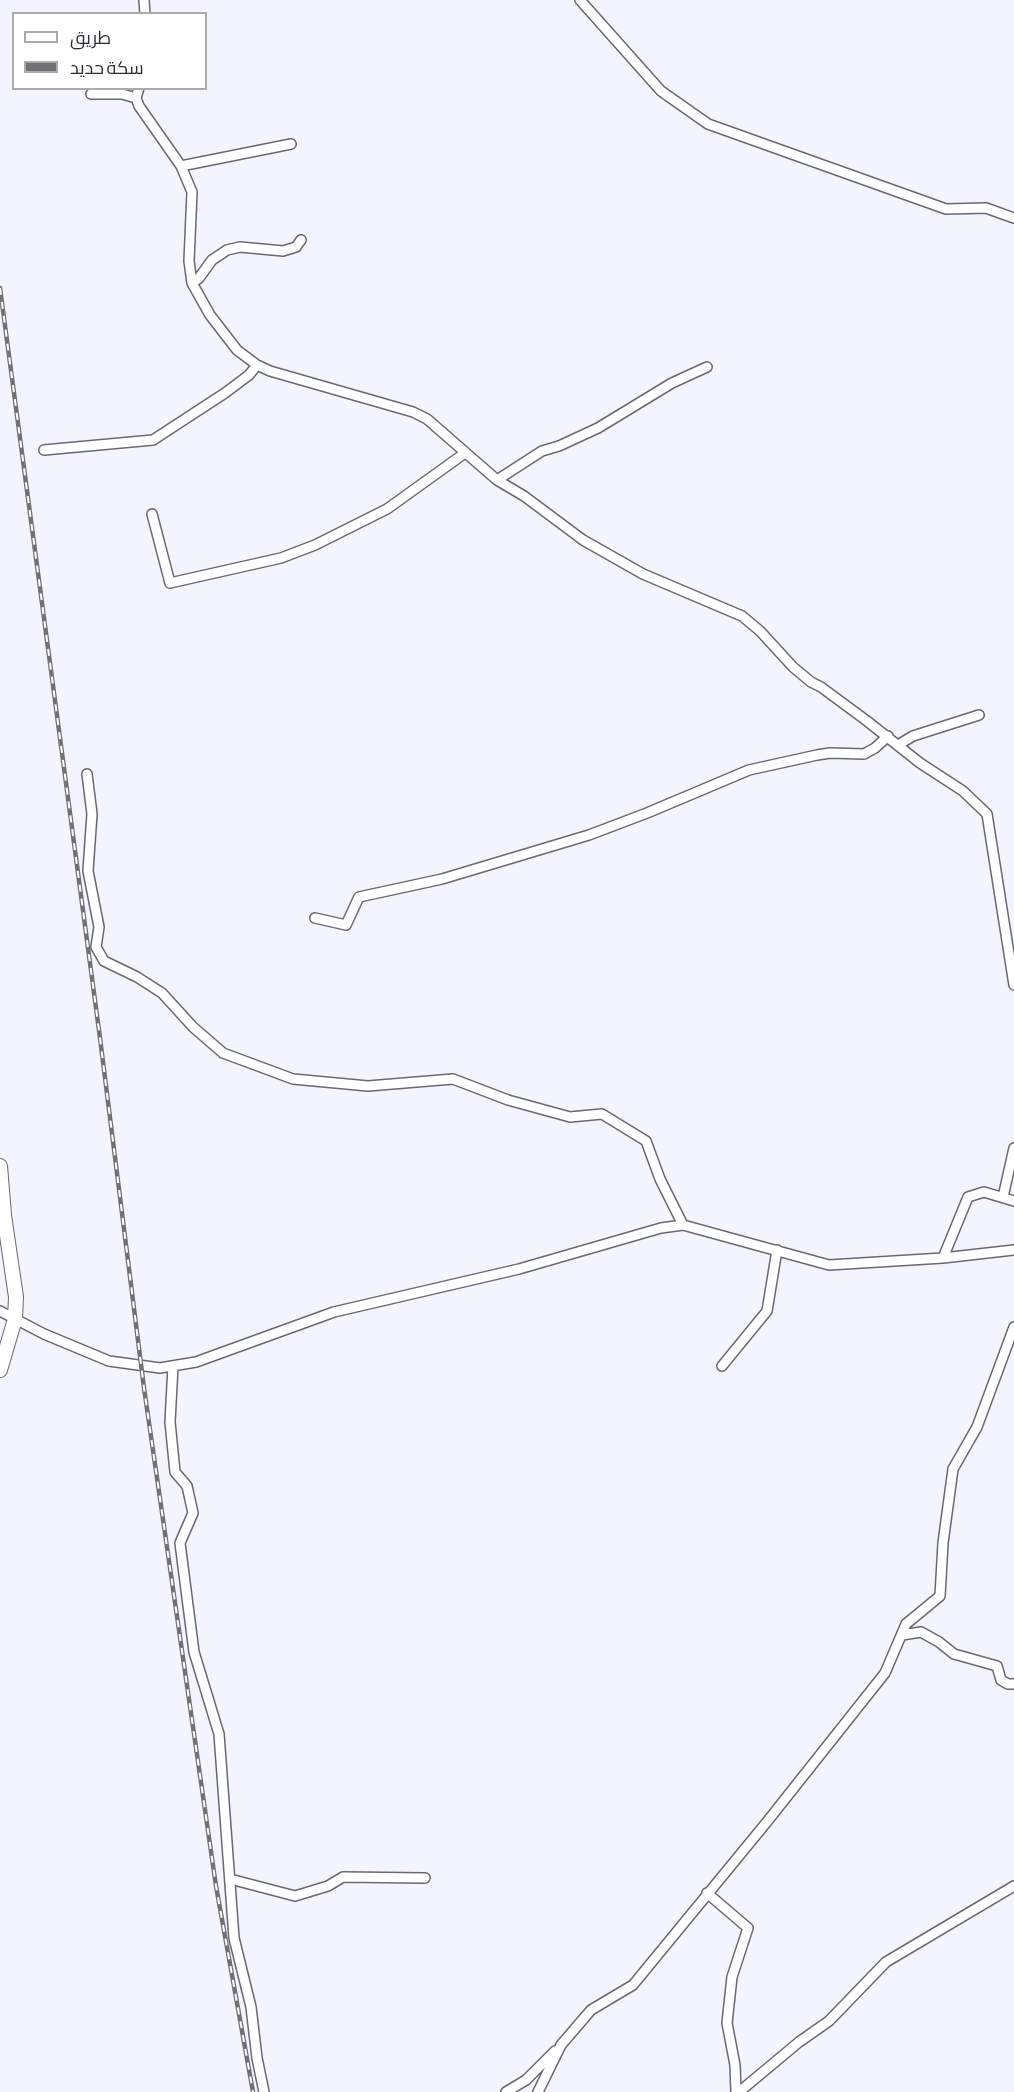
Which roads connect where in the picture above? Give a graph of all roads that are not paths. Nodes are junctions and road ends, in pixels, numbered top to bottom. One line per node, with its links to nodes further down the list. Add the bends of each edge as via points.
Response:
1 (580, 0): 6 (street, via 661,91 708,124 945,209 987,208)
2 (137, 93): 3 (street); 5 (street, via 144,114)
3 (91, 94)
4 (291, 144): 5 (street)
5 (181, 166): 8 (street, via 193,201 189,254)
6 (1014, 218)
7 (301, 240): 8 (street, via 296,247 283,251 240,247 227,250 212,260)
8 (192, 283): 9 (street, via 229,342)
9 (257, 365): 11 (street, via 225,393 153,440); 12 (street, via 413,412)
10 (707, 367): 13 (street, via 672,383 598,428 542,451)
11 (44, 450)
12 (465, 453): 13 (street); 14 (street, via 387,509 315,545 281,558 170,583)
13 (497, 480): 16 (street, via 584,540 636,570 742,616 811,682)
14 (152, 514)
15 (979, 715): 17 (street, via 913,736)
16 (888, 736): 17 (street); 19 (street, via 864,754 830,753 750,770 589,834 442,879 359,897 346,925)
17 (898, 745): 20 (street, via 932,772 955,784 987,814)
18 (87, 774): 25 (street, via 92,814 88,871 99,927 96,947 104,961 162,993 223,1053 292,1078 368,1086 453,1079 570,1118 602,1114 646,1141)
19 (315, 918)
20 (1014, 985)
21 (1014, 1148): 23 (street)
22 (0, 1166): 30 (highway, via 16,1297)
23 (1003, 1197): 24 (street); 28 (street, via 984,1192 968,1197)
24 (1014, 1201)
25 (683, 1225): 27 (street); 32 (street, via 519,1269 334,1312 196,1362)
26 (1014, 1250): 28 (street)
27 (777, 1251): 28 (street, via 829,1264); 33 (street, via 767,1311)
28 (943, 1258)
29 (0, 1311): 30 (street)
30 (15, 1319): 32 (street, via 109,1361 160,1368); 34 (highway)
31 (1014, 1327): 35 (street, via 977,1427 953,1469 940,1596 906,1624)
32 (173, 1366): 38 (street, via 170,1422 176,1472 187,1486 193,1513 180,1543 194,1652 219,1734)
33 (722, 1366)
34 (0, 1370)
35 (902, 1635): 36 (street, via 921,1632 954,1654 997,1666 1001,1680); 40 (street, via 885,1673)
36 (1014, 1684)
37 (425, 1878): 38 (street, via 343,1877 296,1896)
38 (230, 1879): 42 (street, via 234,1938 251,2007)
39 (1014, 1886): 45 (street, via 885,1962 830,2021)
40 (707, 1893): 41 (street, via 633,1985 591,2010); 45 (street, via 748,1928 732,1977 726,2023)
41 (561, 2045): 43 (street, via 526,2080); 44 (street)
42 (264, 2092)
43 (506, 2092)
44 (538, 2092)
45 (737, 2092)

